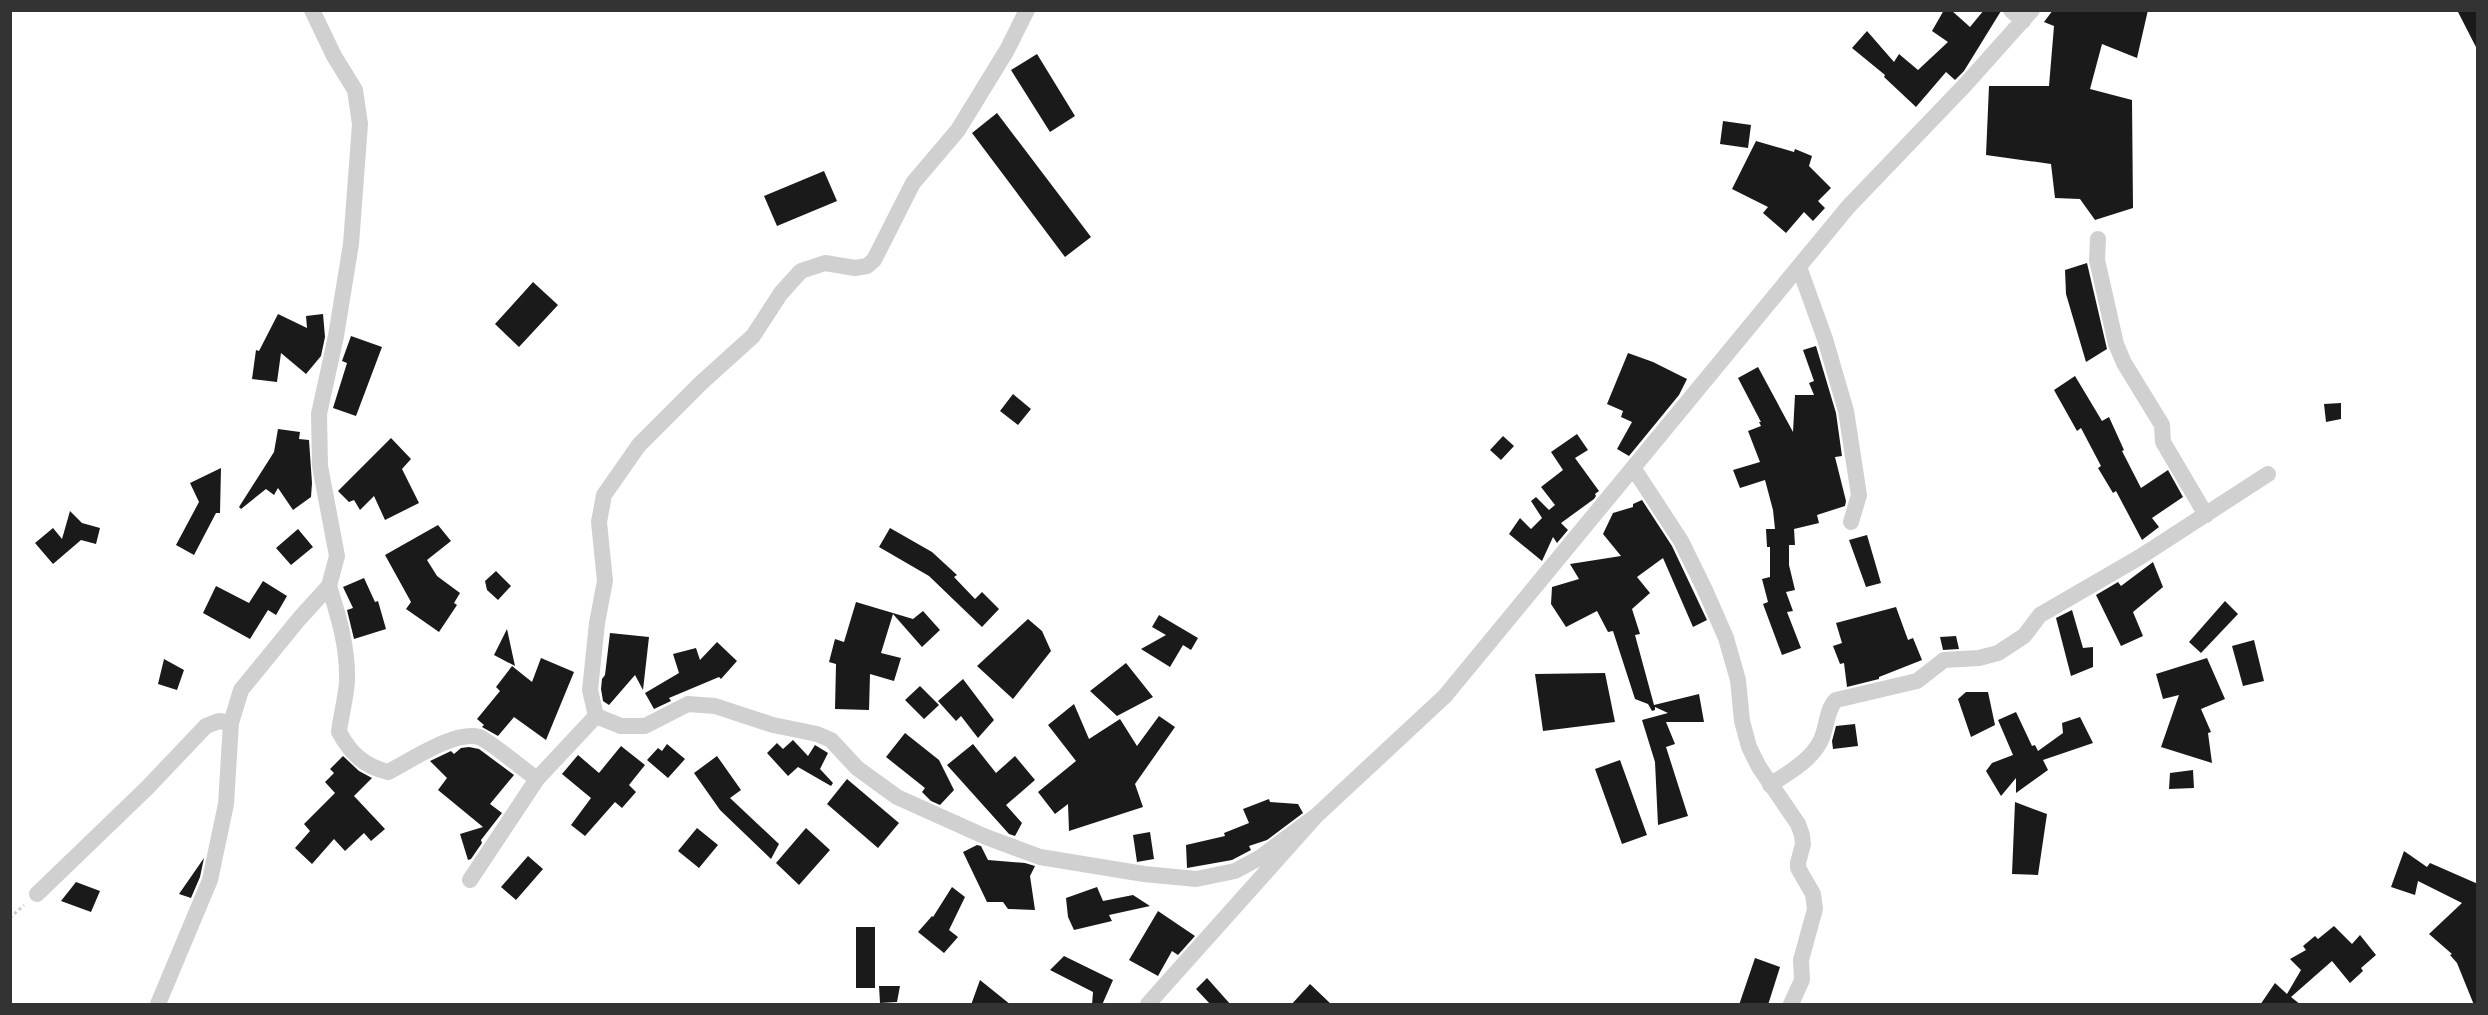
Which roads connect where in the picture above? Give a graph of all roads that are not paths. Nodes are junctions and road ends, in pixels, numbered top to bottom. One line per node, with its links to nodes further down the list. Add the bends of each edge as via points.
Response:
1 (312, 10): 10 (street, via 355,90 360,124 351,244 319,414 320,466 337,556)
2 (1027, 10): 11 (street, via 958,130 914,183 874,260 855,268 825,263 801,272 781,293 753,336 639,445 604,495 599,522 605,581 590,690)
3 (2022, 14): 5 (street, via 1965,85 1848,207)
4 (2098, 239): 8 (street, via 2097,260 2116,344 2162,425 2163,442)
5 (1799, 267): 6 (street); 9 (street, via 1846,411 1859,495)
6 (1634, 469): 14 (street, via 1681,541 1705,590 1738,680 1749,747); 15 (street, via 1445,696)
7 (2268, 474): 8 (street)
8 (2206, 515): 14 (street, via 2040,615 2024,636 1998,652 1979,658 1944,660 1917,681 1836,700 1831,704 1821,741 1812,753)
9 (1851, 522)
10 (329, 586): 12 (street, via 241,690); 13 (street, via 342,628 346,658 347,683 339,732 354,754 370,768 388,772 449,740 467,736 480,738)
11 (596, 716): 13 (street); 15 (street, via 621,726 645,726 688,704 715,706 817,734 831,740 870,780 905,801 1040,857 1086,866 1196,879 1235,871 1261,857)
12 (231, 723): 17 (street, via 219,721 207,726); 18 (street, via 226,804 210,880)
13 (537, 779): 16 (street)
14 (1770, 785): 20 (street, via 1798,824 1803,844 1798,868 1815,901 1801,960 1802,980)
15 (1316, 816): 19 (street)
16 (470, 880)
17 (37, 894)
18 (158, 1005)
19 (1148, 1005)
20 (1791, 1005)

